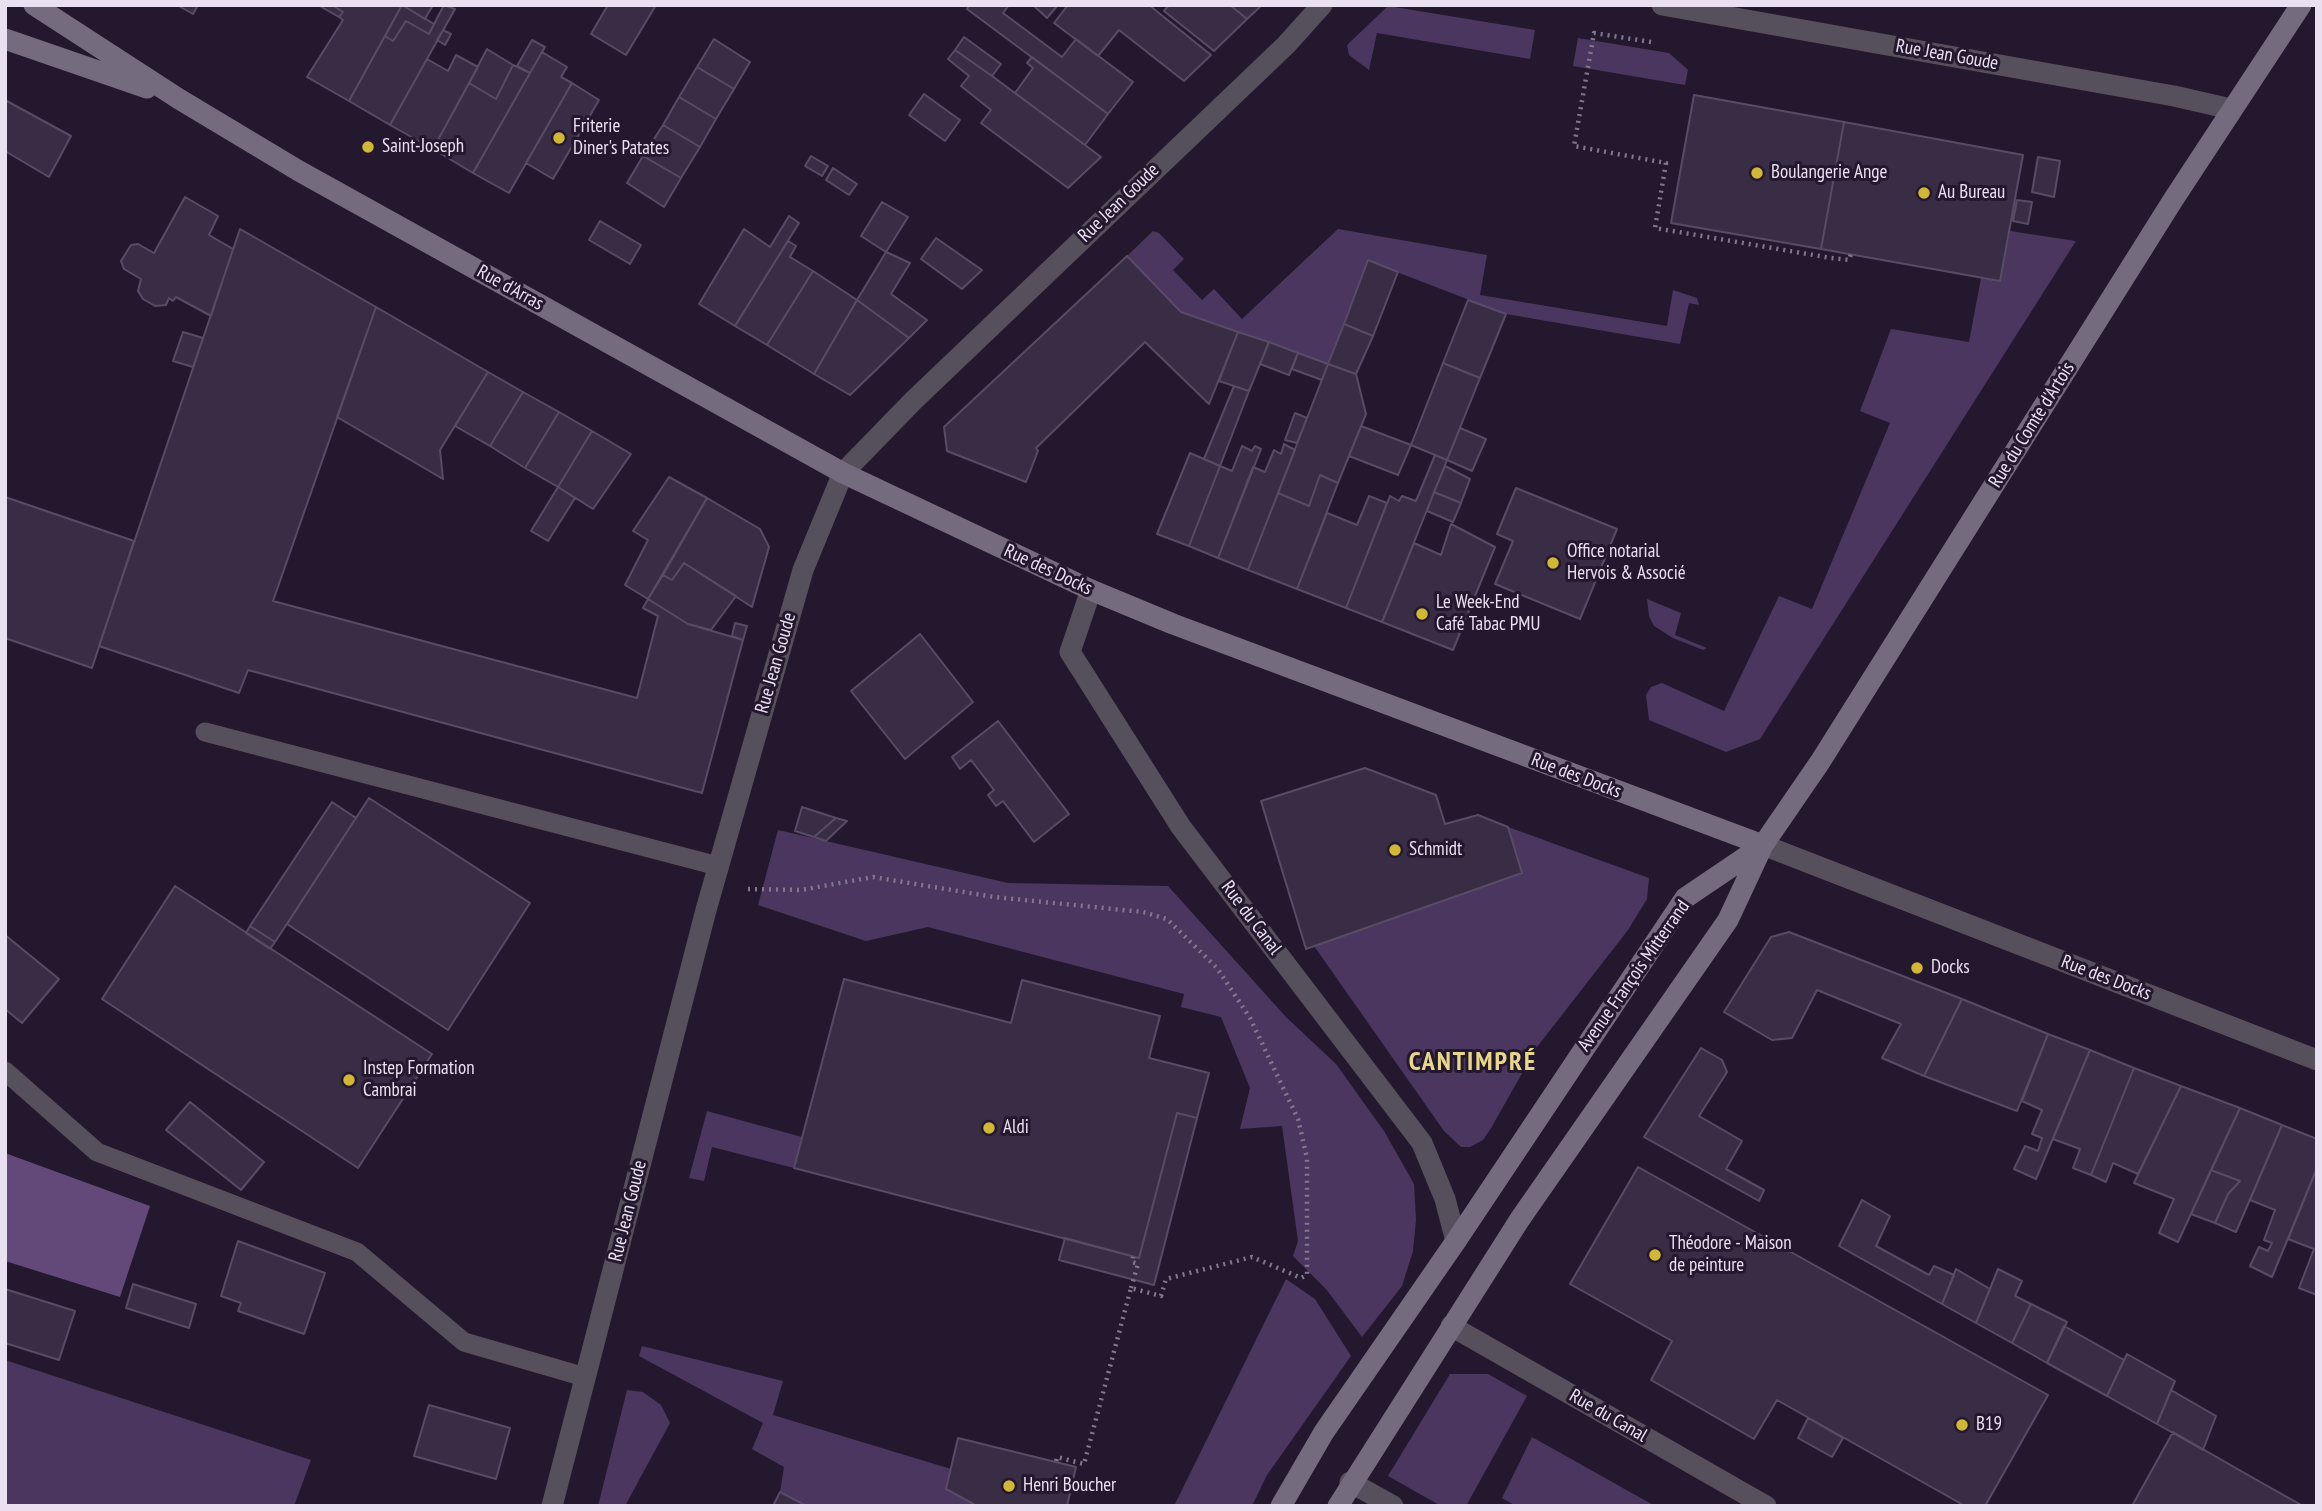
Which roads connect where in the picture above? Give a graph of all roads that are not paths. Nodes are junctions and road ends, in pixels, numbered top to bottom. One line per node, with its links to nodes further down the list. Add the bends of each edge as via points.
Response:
1 (34, 5): 6 (main road, Rue d'Arras)
2 (1322, 5): 8 (street, Rue Jean Goude)
3 (1662, 5): 7 (street, Rue Jean Goude)
4 (2301, 5): 7 (main road, Rue du Comte d'Artois)
5 (5, 39): 6 (main road, Rue d'Arras)
6 (179, 99): 8 (main road, Rue d'Arras, via 299,171)
7 (2231, 109): 11 (main road, Rue du Comte d'Artois, via 1820,762)
8 (843, 473): 9 (main road, Rue des Docks); 12 (street, Rue Jean Goude, via 803,570)
9 (1091, 590): 11 (main road, Rue des Docks); 15 (street, Rue du Canal, via 1070,652 1181,827 1422,1143)
10 (205, 732): 12 (lane)
11 (1763, 845): 13 (street, Rue des Docks); 15 (main road, Avenue François Mitterrand, via 1685,898); 16 (main road, via 1728,920)
12 (718, 866): 17 (street, Rue Jean Goude)
13 (2317, 1060)
14 (5, 1071): 17 (lane, via 97,1152 358,1252 464,1342)
15 (1457, 1241): 20 (main road, Avenue François Mitterrand, via 1324,1432)
16 (1451, 1326): 18 (main road); 23 (street, Rue du Canal)
17 (585, 1377): 19 (street, Rue Jean Goude)
18 (1350, 1482): 21 (main road); 22 (street)
19 (552, 1506)
20 (1281, 1506)
21 (1338, 1506)
22 (1392, 1506)
23 (1766, 1506)

